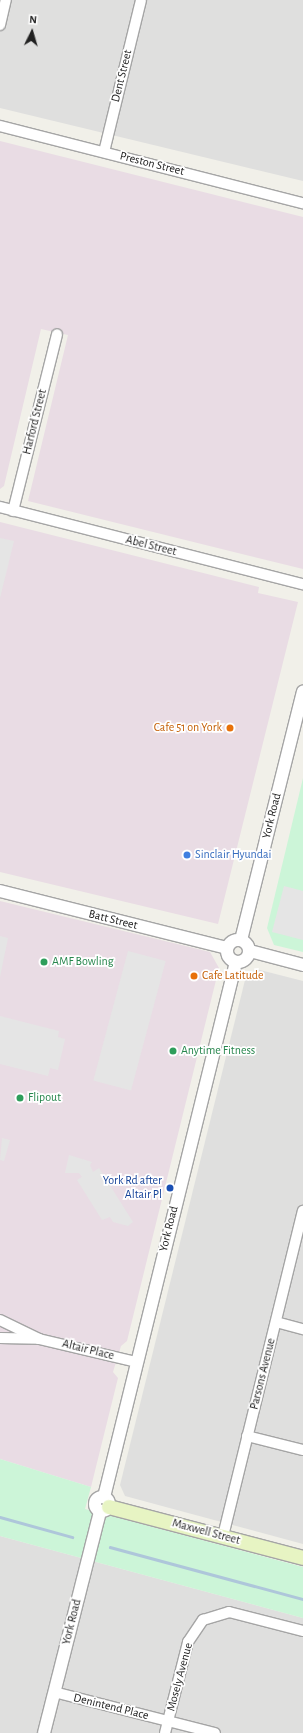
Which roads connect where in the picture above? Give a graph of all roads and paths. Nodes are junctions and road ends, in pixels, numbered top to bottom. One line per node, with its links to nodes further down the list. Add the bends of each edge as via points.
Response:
1 (6, 0): 3 (street)
2 (141, 0): 5 (street, Dent Street)
3 (0, 25)
4 (0, 126): 5 (street, Preston Street)
5 (104, 152): 6 (street, Preston Street)
6 (303, 203)
7 (57, 334): 9 (street, Harford Street)
8 (0, 507): 9 (street, Abel Street)
9 (13, 511): 10 (street, Abel Street)
10 (303, 584)
11 (303, 692): 13 (street, York Road)
12 (0, 891): 14 (street, Batt Street)
13 (241, 940): 14 (street, via 234,940); 15 (street)
14 (227, 948): 16 (street, via 227,955)
15 (250, 952): 16 (street, via 245,960); 17 (street)
16 (236, 962): 24 (street, York Road)
17 (303, 965)
18 (303, 1211): 20 (street, Parsons Avenue)
19 (0, 1320): 23 (street, Altair Place)
20 (276, 1322): 21 (street); 25 (street, Parsons Avenue)
21 (303, 1328)
22 (0, 1338): 23 (street, Altair Place)
23 (39, 1339): 24 (street, Altair Place)
24 (136, 1362): 27 (street, York Road)
25 (247, 1436): 26 (street); 28 (street, Parsons Avenue)
26 (303, 1450)
27 (104, 1505): 28 (main road, Maxwell Street); 31 (street, York Road)
28 (222, 1536): 29 (main road, Maxwell Street)
29 (303, 1558)
30 (303, 1631): 32 (street, Mosely Avenue, via 235,1613 207,1617 195,1628 188,1642)
31 (54, 1692): 32 (street, Denintend Place); 33 (street, York Road)
32 (168, 1721): 34 (street, Mosely Avenue); 35 (street, Denintend Place)
33 (44, 1733)
34 (165, 1733)
35 (215, 1733)

